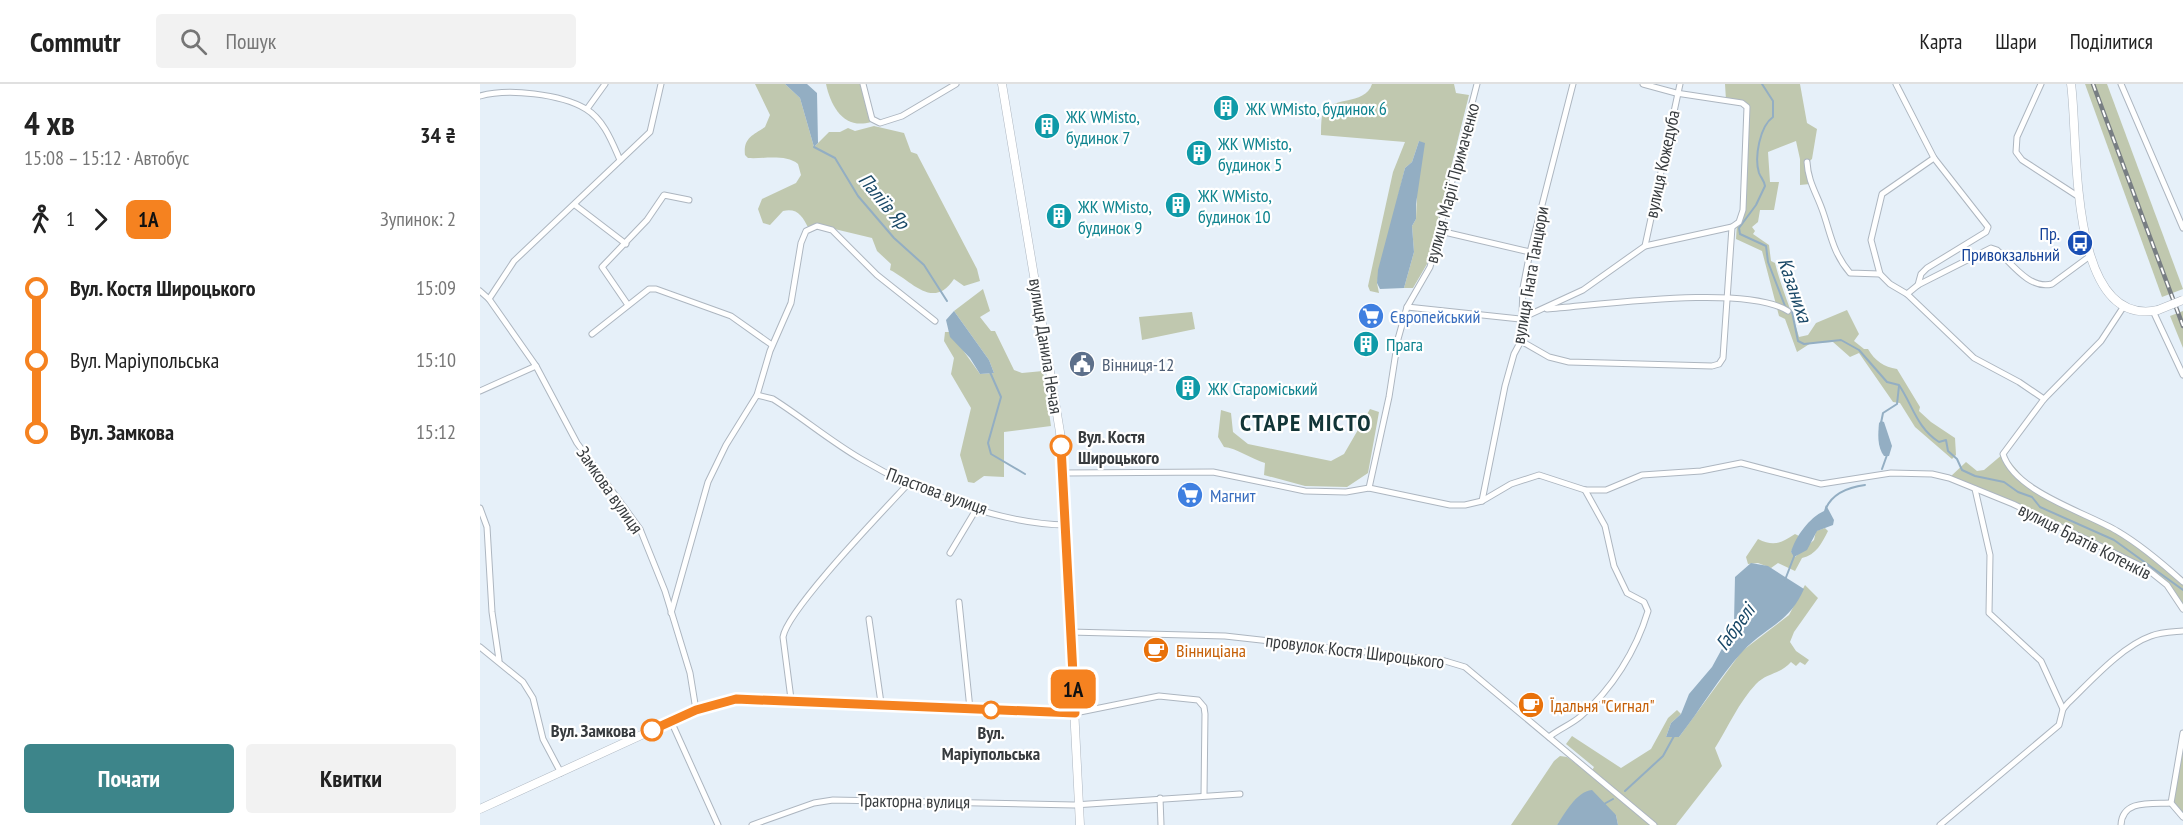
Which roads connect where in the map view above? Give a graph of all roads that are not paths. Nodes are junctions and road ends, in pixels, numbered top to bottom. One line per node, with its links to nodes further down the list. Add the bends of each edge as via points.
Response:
1 (604, 84): 16 (street)
2 (662, 84): 18 (street, via 650,132)
3 (863, 84): 4 (street, via 876,122 902,116)
4 (956, 84)
5 (1002, 84): 53 (main road, вулиця Данила Нечая)
6 (1477, 84): 25 (street, вулиця Марії Примаченко)
7 (1573, 84): 28 (street, вулиця Гната Танцюри)
8 (1643, 84): 14 (street)
9 (1680, 84): 14 (street, вулиця Кожедуба)
10 (1896, 84): 17 (street)
11 (2041, 84): 20 (street, via 2017,137 2016,152 2022,160)
12 (2071, 84): 20 (main road)
13 (2121, 84): 24 (street)
14 (1676, 93): 23 (street, via 1747,107 1743,210 1739,222); 27 (street, вулиця Кожедуба)
15 (480, 96): 16 (street, via 502,92 543,96)
16 (587, 109): 18 (street, via 604,127)
17 (1934, 158): 30 (street, via 1882,194 1871,240); 31 (street, via 1988,226 1986,232 1927,268)
18 (620, 160): 22 (street)
19 (1807, 162): 30 (street, via 1810,184 1839,259 1850,273)
20 (2079, 197): 29 (main road)
21 (689, 200): 26 (street, via 664,195)
22 (575, 205): 26 (street); 35 (street, via 514,261)
23 (1732, 226): 27 (street); 34 (street)
24 (2183, 228)
25 (1440, 231): 28 (street); 39 (street, вулиця Марії Примаченко, via 1430,267)
26 (626, 244): 37 (street, via 602,267)
27 (1645, 246): 40 (street, via 1582,290)
28 (1530, 252): 43 (street, вулиця Гната Танцюри)
29 (2090, 256): 31 (street, via 2046,286 2034,283 1991,248); 38 (main road, via 2109,294)
30 (1880, 274): 33 (street)
31 (1918, 285): 33 (street)
32 (480, 291): 35 (street, Замкова вулиця)
33 (1907, 294): 52 (street, via 1974,358)
34 (1726, 298): 40 (street); 42 (street, via 1767,303); 46 (street, via 1723,358 1712,366 1569,362 1549,357)
35 (489, 299): 48 (street, Замкова вулиця)
36 (2183, 300): 41 (main road, bridge)
37 (628, 305): 45 (street); 47 (street, via 649,289 656,289 731,316)
38 (2124, 306): 41 (main road, via 2137,311); 52 (street, via 2101,341)
39 (1407, 307): 43 (street); 55 (street, вулиця Марії Примаченко)
40 (1542, 310): 43 (street)
41 (2155, 310): 49 (street)
42 (1788, 311)
43 (1520, 319): 46 (street, вулиця Гната Танцюри)
44 (935, 321): 47 (street, via 870,268 836,233 817,226 802,238 793,297)
45 (592, 334)
46 (1521, 341): 58 (street, вулиця Гната Танцюри, via 1505,386)
47 (772, 345): 51 (street)
48 (536, 366): 50 (street); 66 (street, Замкова вулиця, via 577,443 640,529)
49 (2183, 375)
50 (480, 391)
51 (757, 395): 54 (street, Пластова вулиця, via 773,399 858,458); 66 (street, via 708,482)
52 (2044, 399): 63 (street, via 2004,450 2008,465 2050,499 2116,530 2157,558)
53 (1064, 473): 55 (street, via 1206,471 1305,491); 61 (main road, вулиця Данила Нечая)
54 (908, 484): 60 (street, Пластова вулиця); 72 (street, via 786,627 783,637)
55 (1369, 488): 58 (street, via 1450,505)
56 (1975, 489): 57 (street, вулиця Братів Котенків, via 1932,474 1891,473 1821,484 1741,463 1701,471 1652,473 1606,490); 65 (street, вулиця Братів Котенків, via 2147,569 2167,585); 75 (street, via 1990,555 1989,614 2041,661)
57 (1585, 490): 58 (street, via 1539,475 1511,484); 80 (street, via 1605,526 1614,566 1627,593 1644,602 1648,611 1622,670 1595,704)
58 (1482, 501)
59 (480, 508): 71 (street, via 488,527 492,612)
60 (977, 508): 61 (street, Пластова вулиця, via 1036,523); 62 (street)
61 (1066, 525): 69 (main road, вулиця Данила Нечая)
62 (950, 553)
63 (2183, 582)
64 (959, 602): 74 (street)
65 (2183, 609)
66 (671, 613): 76 (street, Замкова вулиця, via 690,673)
67 (869, 619): 73 (street)
68 (2183, 631): 75 (street, via 2142,639)
69 (1070, 632): 77 (main road, вулиця Данила Нечая); 80 (street, провулок Костя Широцького, via 1225,636 1445,661 1477,675)
70 (480, 647): 71 (street)
71 (499, 660): 81 (street, via 523,682 532,698 543,739)
72 (791, 699): 73 (main road); 76 (main road, via 736,699)
73 (881, 703): 74 (main road)
74 (970, 709): 77 (main road)
75 (2063, 709): 94 (street, via 2060,725)
76 (696, 710): 78 (main road)
77 (1075, 713): 83 (street, via 1159,696 1198,700 1205,714); 86 (main road, вулиця Данила Нечая)
78 (671, 721): 81 (main road); 89 (street)
79 (2183, 733): 85 (street)
80 (1549, 737): 93 (street, провулок Костя Широцького)
81 (561, 773): 87 (main road)
82 (1240, 794): 83 (street, Тракторна вулиця)
83 (1204, 795): 84 (street, Тракторна вулиця)
84 (1160, 798): 86 (street, Тракторна вулиця); 92 (street)
85 (2171, 803): 88 (street); 95 (street, via 2128,808)
86 (1079, 804): 90 (street, Тракторна вулиця, via 833,800); 91 (main road, вулиця Данила Нечая)
87 (480, 809)
88 (2183, 817)
89 (718, 825)
90 (752, 825)
91 (1080, 825)
92 (1161, 825)
93 (1654, 825)
94 (1940, 825)
95 (2121, 825)

